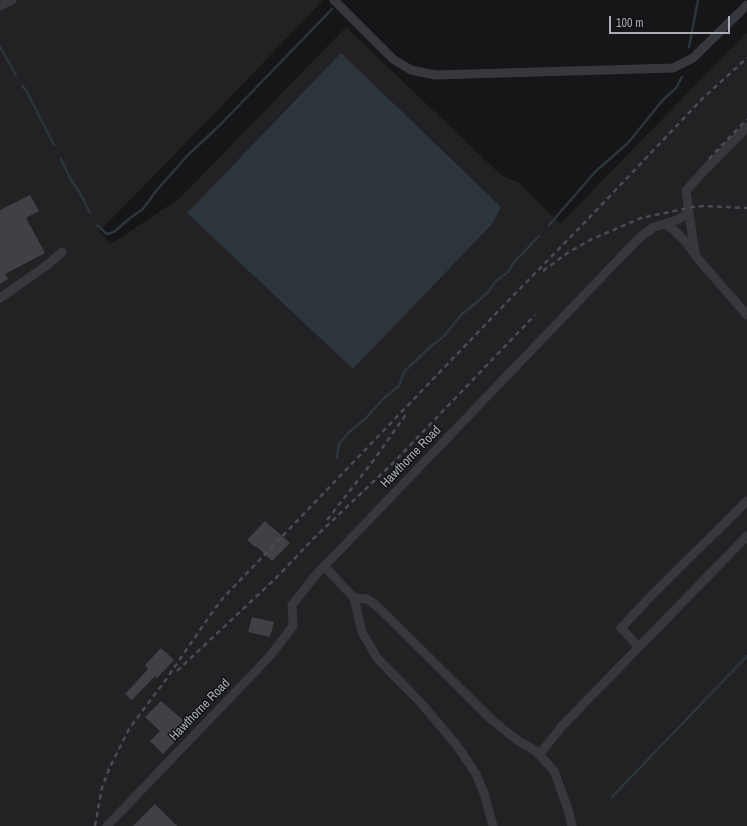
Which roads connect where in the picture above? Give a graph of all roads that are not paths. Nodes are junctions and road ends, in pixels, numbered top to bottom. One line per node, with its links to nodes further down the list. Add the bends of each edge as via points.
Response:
1 (12, 0): 4 (street)
2 (334, 0): 3 (street, via 393,58 411,70 435,75 673,68 693,58)
3 (747, 5)
4 (0, 6)
5 (747, 127): 6 (street, via 686,191)
6 (689, 213): 7 (street, Hawthorne Road); 9 (street)
7 (666, 224): 9 (street); 14 (street, Hawthorne Road, via 654,227 639,238)
8 (62, 252): 10 (street)
9 (696, 256): 11 (street)
10 (0, 298)
11 (747, 315)
12 (747, 501): 16 (street, via 620,628)
13 (747, 536): 16 (street)
14 (324, 566): 15 (street); 18 (street, Hawthorne Road, via 292,605 293,626 270,656)
15 (354, 598): 17 (street, via 367,599 377,606 492,720); 19 (street, via 362,632 377,658 422,704 476,774)
16 (640, 648): 17 (street, via 562,726)
17 (539, 755): 20 (street, via 554,770)
18 (107, 826)
19 (493, 826)
20 (572, 826)

